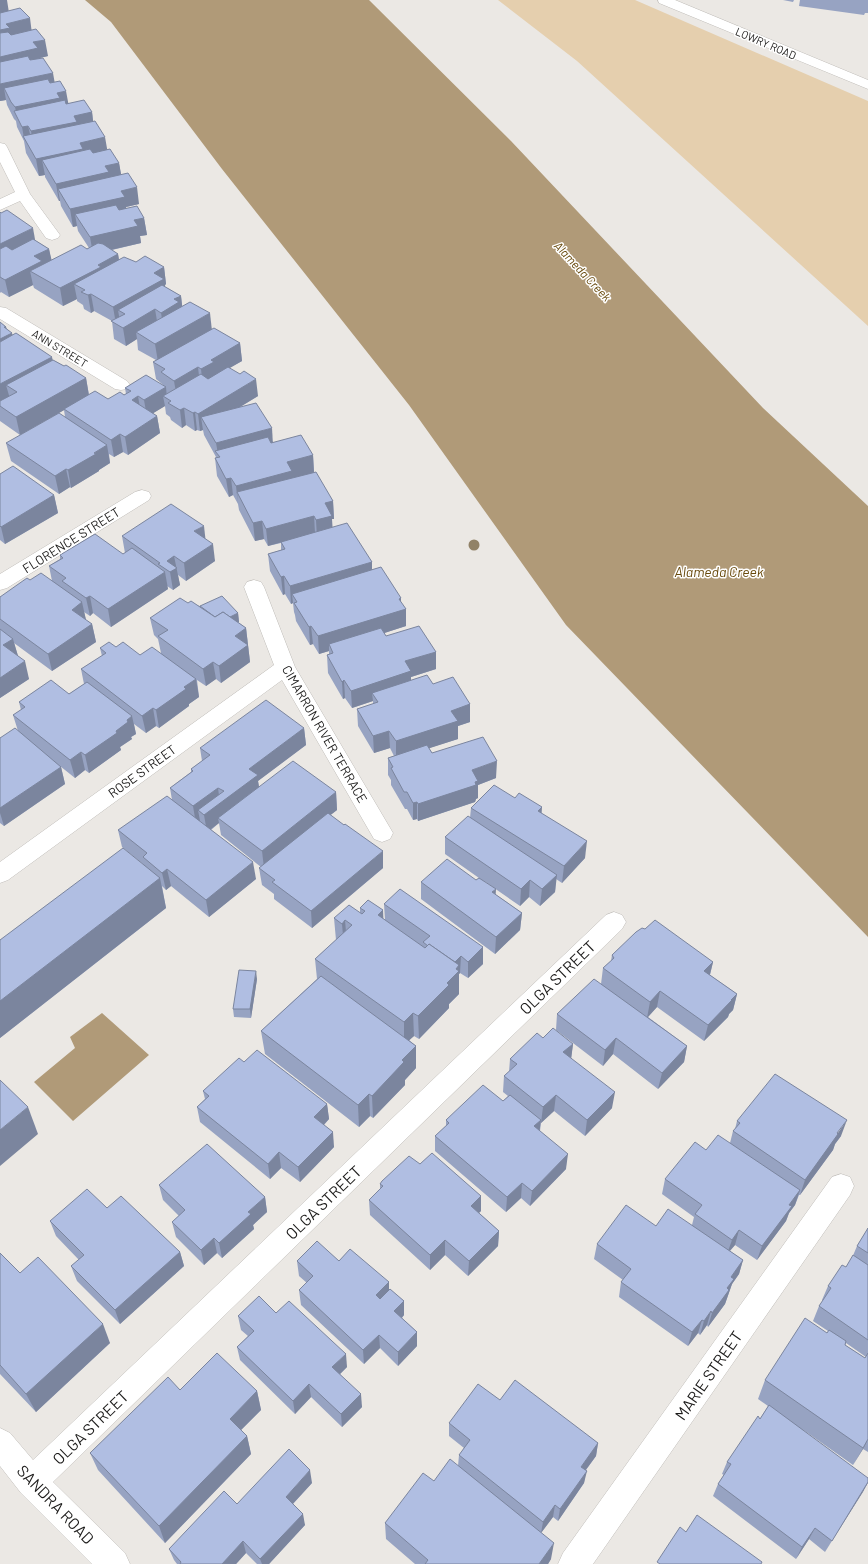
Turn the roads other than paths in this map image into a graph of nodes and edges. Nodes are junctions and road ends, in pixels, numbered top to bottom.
1 (664, 0) edge
2 (868, 85) edge
3 (0, 147) edge
4 (23, 194) junction
5 (0, 205) edge
6 (52, 235) dead end
7 (0, 312) edge
8 (121, 385) dead end
9 (142, 496) dead end
10 (0, 583) edge
11 (254, 587) dead end
12 (285, 667) junction
13 (382, 833) dead end
14 (0, 874) edge
15 (614, 922) dead end
16 (841, 1186) dead end
17 (0, 1443) edge
18 (32, 1482) junction
19 (114, 1564) edge
20 (574, 1564) edge

1 - 2 street, LOWRY ROAD
3 - 4 street
4 - 5 street
4 - 6 street
7 - 8 street, ANN STREET
9 - 10 street, FLORENCE STREET
11 - 12 street, CIMARRON RIVER TERRACE
12 - 13 street, CIMARRON RIVER TERRACE
12 - 14 street, ROSE STREET
15 - 18 street, OLGA STREET
16 - 20 street, MARIE STREET
17 - 18 street, SANDRA ROAD
18 - 19 street, SANDRA ROAD

